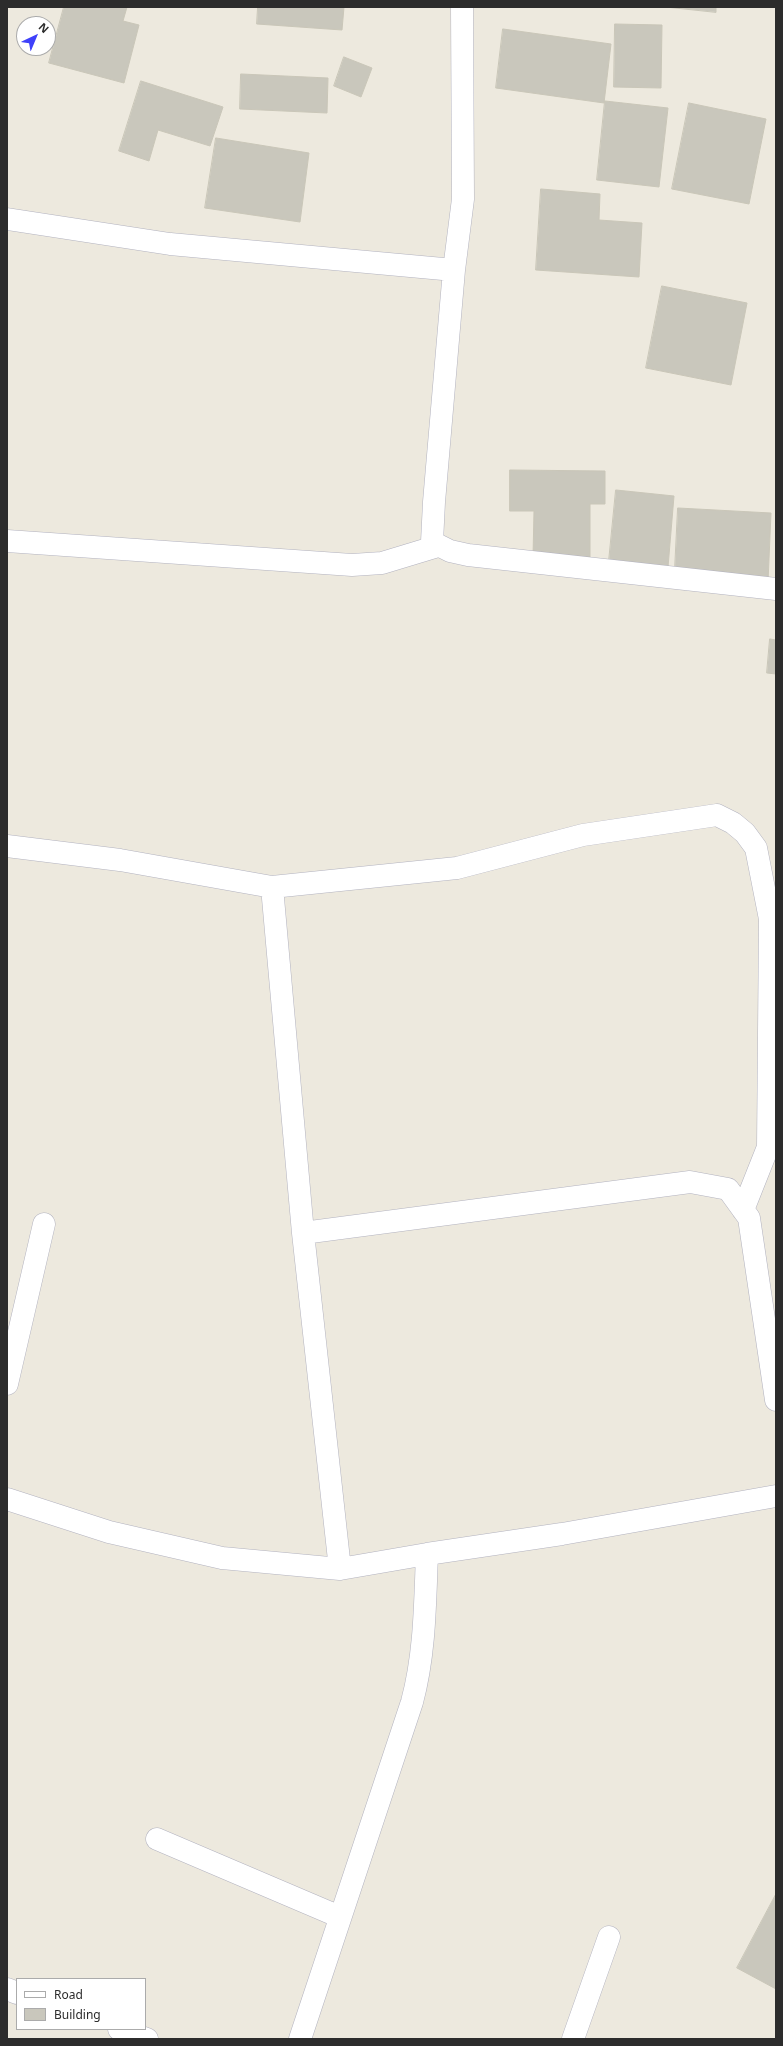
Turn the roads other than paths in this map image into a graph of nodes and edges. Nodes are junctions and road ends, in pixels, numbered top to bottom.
1 (462, 7) edge
2 (7, 219) edge
3 (454, 270) junction
4 (7, 541) edge
5 (438, 546) junction
6 (776, 589) edge
7 (7, 846) edge
8 (272, 887) junction
9 (743, 1210) junction
10 (44, 1224) dead end
11 (303, 1233) junction
12 (7, 1384) edge
13 (776, 1400) edge
14 (776, 1496) edge
15 (7, 1499) edge
16 (427, 1554) junction
17 (340, 1569) junction
18 (157, 1839) dead end
19 (340, 1916) junction
20 (609, 1937) dead end
21 (122, 2030) edge
22 (147, 2039) edge
23 (300, 2039) edge
24 (573, 2039) edge

1 - 3 street
2 - 3 street
3 - 5 street
4 - 5 street
5 - 6 street
7 - 8 street
8 - 9 street
8 - 11 street
9 - 11 street
9 - 13 street
10 - 12 street
11 - 17 street
14 - 16 street
15 - 17 street
16 - 17 street
16 - 19 street
18 - 19 street
19 - 23 street
20 - 24 street
21 - 22 street

